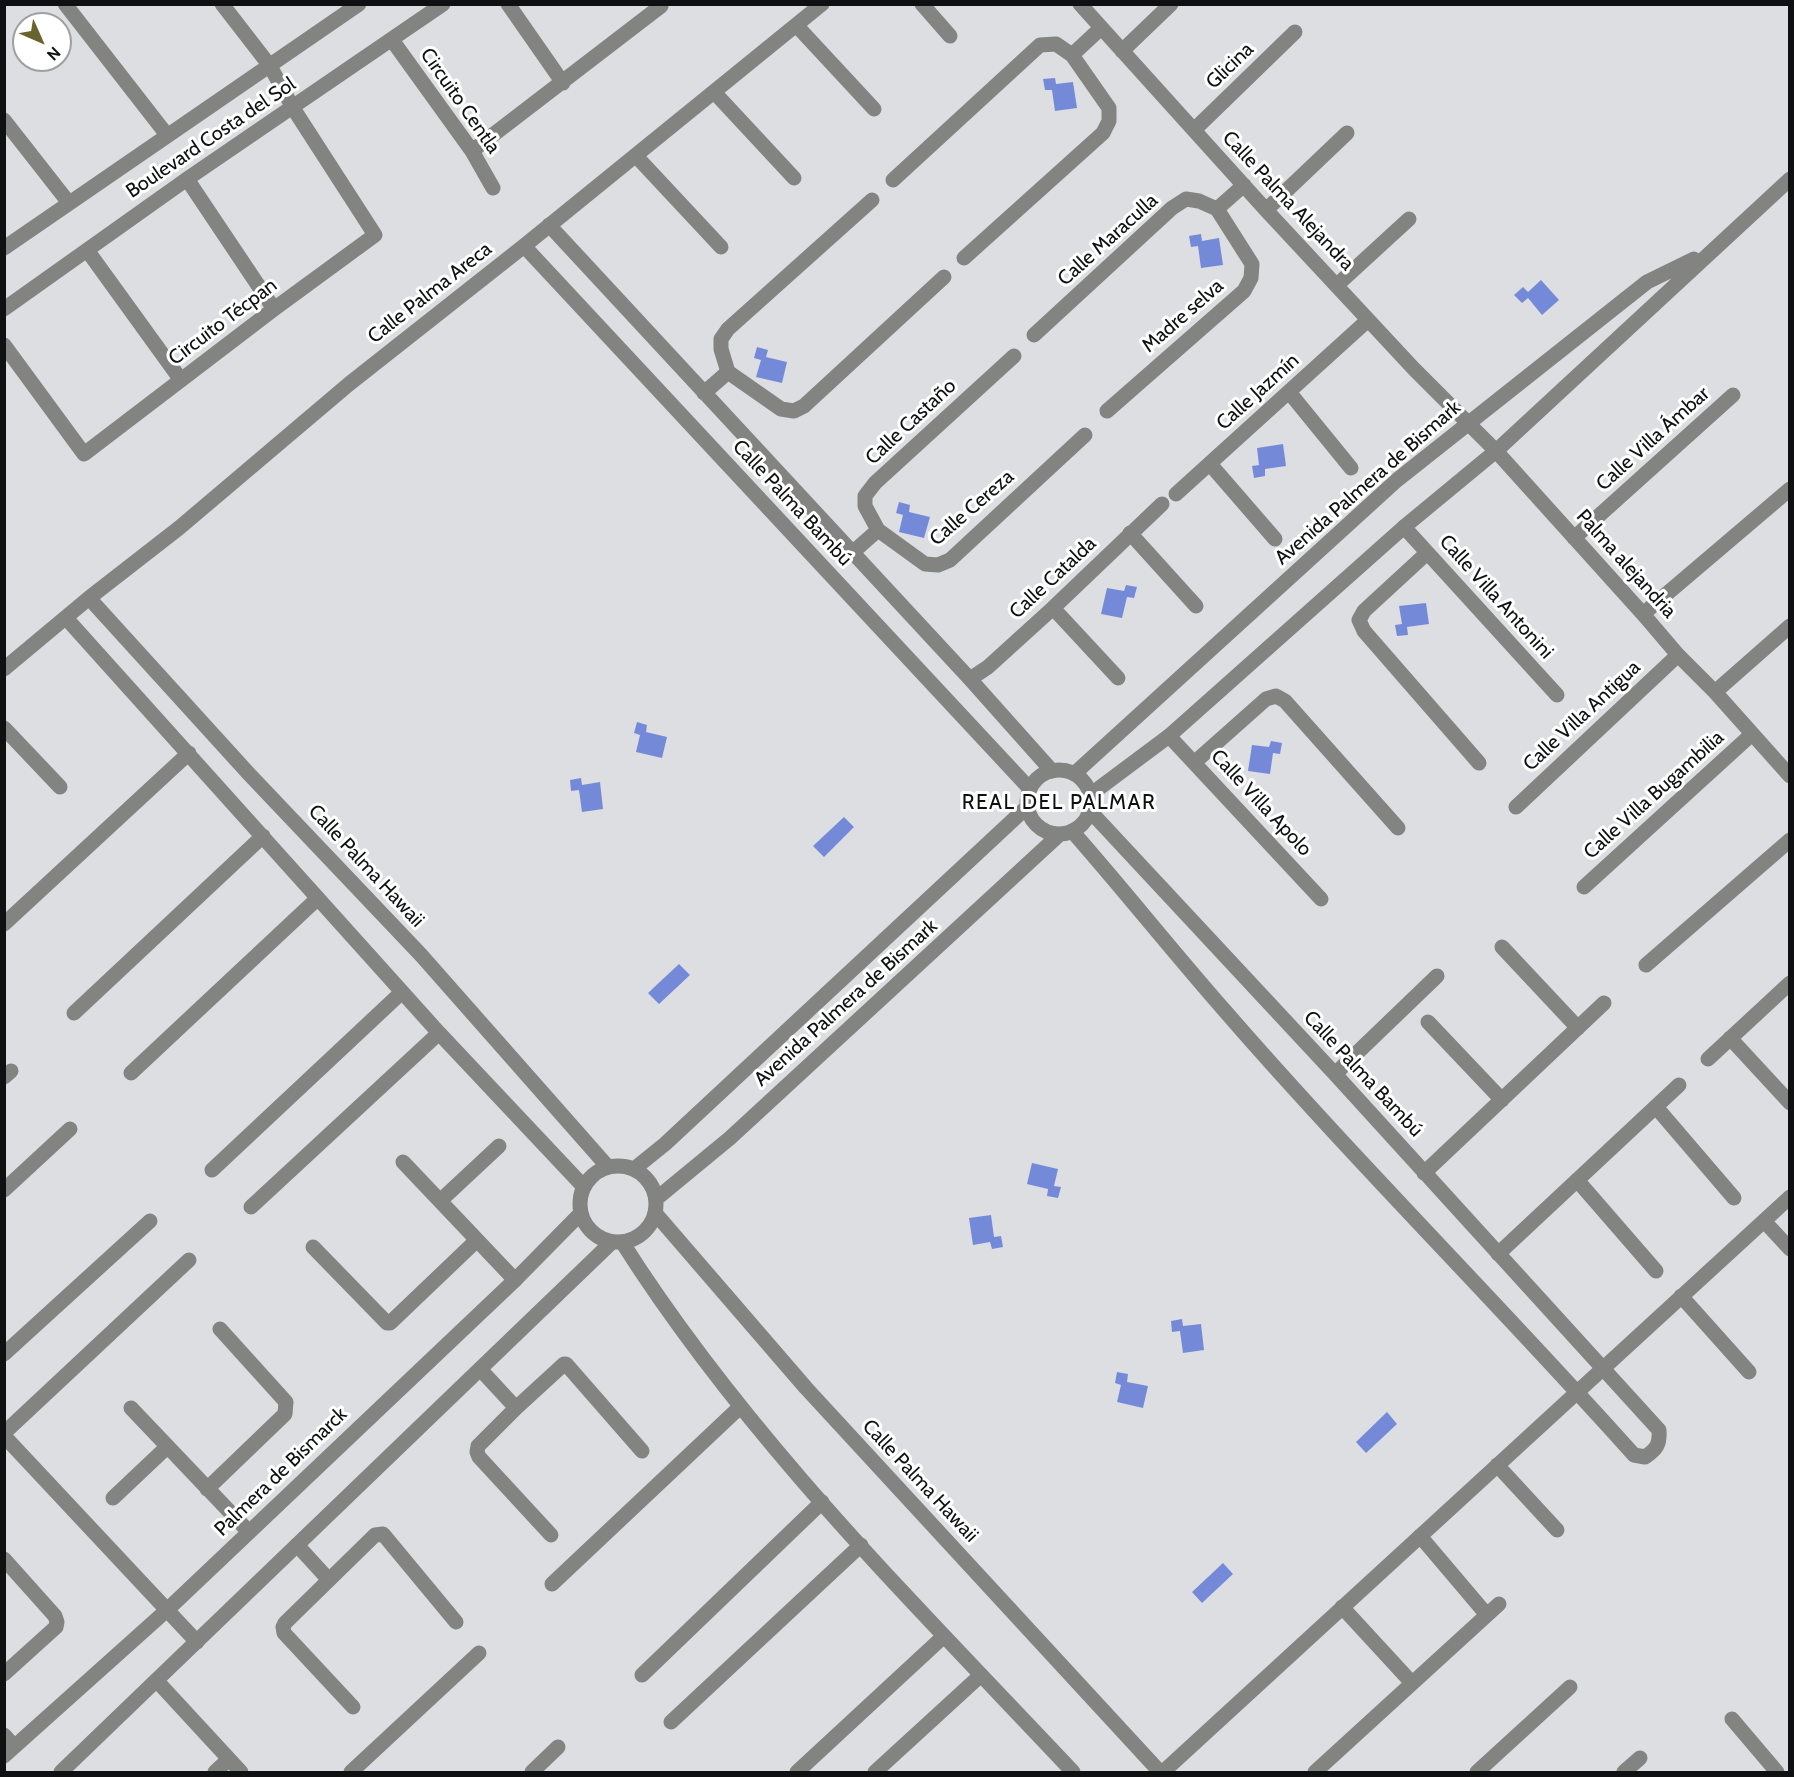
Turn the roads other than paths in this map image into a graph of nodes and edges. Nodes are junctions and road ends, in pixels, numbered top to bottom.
1 (65, 4) edge
2 (222, 4) edge
3 (359, 4) edge
4 (443, 4) edge
5 (508, 4) edge
6 (822, 4) edge
7 (922, 4) edge
8 (1080, 4) edge
9 (1172, 4) edge
10 (661, 5) edge
11 (796, 26) junction
12 (1101, 28) junction
13 (1296, 32) dead end
14 (950, 36) dead end
15 (392, 40) junction
16 (1122, 51) junction
17 (1072, 55) junction
18 (270, 66) junction
19 (562, 83) junction
20 (714, 92) junction
21 (293, 108) junction
22 (874, 109) dead end
23 (4, 120) edge
24 (1194, 130) junction
25 (1347, 133) dead end
26 (167, 135) junction
27 (472, 151) junction
28 (636, 156) junction
29 (794, 178) dead end
30 (187, 179) junction
31 (1790, 179) edge
32 (893, 180) dead end
33 (1244, 185) junction
34 (493, 188) dead end
35 (872, 200) dead end
36 (69, 203) junction
37 (1217, 209) junction
38 (1266, 210) junction
39 (1409, 219) dead end
40 (549, 225) junction
41 (524, 246) junction
42 (721, 247) dead end
43 (4, 248) edge
44 (87, 250) junction
45 (1710, 251) junction
46 (964, 258) dead end
47 (944, 277) dead end
48 (1337, 285) junction
49 (4, 309) edge
50 (274, 309) junction
51 (1368, 320) junction
52 (1034, 335) dead end
53 (4, 345) edge
54 (1014, 356) dead end
55 (728, 372) junction
56 (181, 380) junction
57 (1289, 392) junction
58 (704, 393) junction
59 (1733, 395) dead end
60 (1107, 411) dead end
61 (1468, 423) junction
62 (1085, 435) dead end
63 (1496, 452) junction
64 (1210, 464) junction
65 (1351, 468) dead end
66 (1790, 489) edge
67 (1176, 494) dead end
68 (1162, 504) dead end
69 (1404, 528) junction
70 (878, 530) junction
71 (1130, 533) junction
72 (1275, 538) dead end
73 (1574, 538) junction
74 (852, 553) junction
75 (1427, 553) junction
76 (89, 598) junction
77 (1196, 606) dead end
78 (1053, 608) junction
79 (1644, 614) junction
80 (66, 618) junction
81 (1790, 626) edge
82 (1678, 656) junction
83 (4, 669) edge
84 (1118, 678) dead end
85 (970, 679) junction
86 (1715, 692) junction
87 (1557, 695) dead end
88 (4, 729) edge
89 (1752, 734) junction
90 (1170, 736) junction
91 (189, 753) junction
92 (1195, 762) junction
93 (1479, 763) dead end
94 (1052, 771) junction
95 (1074, 774) junction
96 (1790, 776) edge
97 (60, 787) dead end
98 (1030, 789) junction
99 (1090, 795) junction
100 (1027, 807) junction
101 (1516, 807) dead end
102 (1090, 811) junction
103 (1398, 828) dead end
104 (1066, 832) junction
105 (263, 836) junction
106 (1790, 840) edge
107 (1584, 886) dead end
108 (318, 898) junction
109 (1321, 899) dead end
110 (4, 924) edge
111 (1502, 947) dead end
112 (1646, 965) dead end
113 (1437, 976) dead end
114 (1790, 983) edge
115 (402, 992) junction
116 (1604, 1003) dead end
117 (74, 1013) dead end
118 (1428, 1022) dead end
119 (1578, 1028) junction
120 (439, 1034) junction
121 (1730, 1038) junction
122 (1708, 1059) dead end
123 (131, 1073) dead end
124 (1335, 1074) junction
125 (1680, 1085) dead end
126 (1502, 1100) junction
127 (1790, 1103) edge
128 (1656, 1107) junction
129 (70, 1129) dead end
130 (499, 1146) dead end
131 (403, 1162) dead end
132 (608, 1167) junction
133 (634, 1169) junction
134 (212, 1170) dead end
135 (1424, 1173) junction
136 (1577, 1180) junction
137 (584, 1187) junction
138 (4, 1190) edge
139 (1790, 1197) edge
140 (1734, 1198) dead end
141 (440, 1201) junction
142 (656, 1206) junction
143 (251, 1207) dead end
144 (581, 1213) junction
145 (150, 1221) dead end
146 (1764, 1221) junction
147 (477, 1240) junction
148 (617, 1242) junction
149 (313, 1247) dead end
150 (1790, 1249) edge
151 (1498, 1254) junction
152 (189, 1260) dead end
153 (1656, 1271) dead end
154 (515, 1280) junction
155 (1681, 1296) junction
156 (220, 1329) dead end
157 (4, 1354) edge
158 (1603, 1368) junction
159 (480, 1369) junction
160 (1749, 1372) dead end
161 (1577, 1391) junction
162 (740, 1407) junction
163 (131, 1408) dead end
164 (516, 1408) junction
165 (4, 1434) edge
166 (167, 1447) junction
167 (642, 1451) dead end
168 (1497, 1465) junction
169 (207, 1489) junction
170 (113, 1498) dead end
171 (822, 1502) junction
172 (1557, 1530) dead end
173 (249, 1532) junction
174 (551, 1535) dead end
175 (1419, 1536) junction
176 (297, 1545) junction
177 (861, 1545) junction
178 (4, 1559) edge
179 (329, 1580) junction
180 (552, 1584) dead end
181 (1342, 1607) junction
182 (167, 1610) junction
183 (456, 1622) dead end
184 (944, 1636) junction
185 (197, 1642) junction
186 (479, 1653) dead end
187 (4, 1674) edge
188 (981, 1675) junction
189 (642, 1676) dead end
190 (156, 1681) junction
191 (1412, 1683) junction
192 (1570, 1687) dead end
193 (353, 1707) dead end
194 (1732, 1719) dead end
195 (671, 1722) dead end
196 (8, 1746) edge
197 (558, 1747) dead end
198 (1640, 1758) dead end
199 (229, 1759) junction
200 (61, 1773) edge
201 (215, 1773) edge
202 (241, 1773) edge
203 (351, 1773) edge
204 (531, 1773) edge
205 (797, 1773) edge
206 (875, 1773) edge
207 (1073, 1773) edge
208 (1162, 1773) edge
209 (1315, 1773) edge
210 (1477, 1773) edge
211 (1624, 1773) edge
212 (1777, 1773) edge

1 - 26 street
2 - 18 street
3 - 18 street, Boulevard Costa del Sol
4 - 15 street, Boulevard Costa del Sol
5 - 19 street
6 - 11 street, Calle Palma Areca
7 - 14 street
8 - 12 street, Calle Palma Alejandra
9 - 16 street
10 - 19 street
11 - 20 street, Calle Palma Areca
11 - 22 street
12 - 16 street, Calle Palma Alejandra
12 - 17 street
13 - 24 street, Glicina
15 - 21 street, Boulevard Costa del Sol
15 - 27 street, Circuito Centla
16 - 24 street, Calle Palma Alejandra
17 - 32 street
17 - 46 street
18 - 21 street
18 - 26 street, Boulevard Costa del Sol
19 - 27 street
20 - 28 street, Calle Palma Areca
20 - 29 street
21 - 30 street, Boulevard Costa del Sol
21 - 50 street, Circuito Técpan
23 - 36 street
24 - 33 street, Calle Palma Alejandra
25 - 38 street
26 - 36 street, Boulevard Costa del Sol
27 - 34 street, Circuito Centla
28 - 40 street, Calle Palma Areca
28 - 42 street
30 - 44 street, Boulevard Costa del Sol
30 - 50 street
31 - 45 street, Avenida Palmera de Bismark
33 - 37 street
33 - 38 street, Calle Palma Alejandra
35 - 55 street
36 - 43 street, Boulevard Costa del Sol
37 - 52 street, Calle Maraculla
37 - 60 street, Madre selva
38 - 48 street, Calle Palma Alejandra
39 - 48 street
40 - 41 street, Calle Palma Areca
40 - 58 street, Calle Palma Bambú
41 - 76 street, Calle Palma Areca
41 - 98 street, Calle Palma Bambú
44 - 49 street, Boulevard Costa del Sol
44 - 56 street
45 - 61 street, Avenida Palmera de Bismark
45 - 63 street, Avenida Palmera de Bismark
47 - 55 street
48 - 51 street, Calle Palma Alejandra
50 - 56 street, Circuito Técpan
51 - 57 street, Calle Jazmín
51 - 61 street, Calle Palma Alejandra
53 - 56 street, Circuito Técpan
54 - 70 street, Calle Castaño
55 - 58 street
57 - 64 street, Calle Jazmín
57 - 65 street
58 - 74 street, Calle Palma Bambú
59 - 73 street, Calle Villa Ámbar
61 - 63 street, Palma alejandria
61 - 95 street, Avenida Palmera de Bismark
62 - 70 street, Calle Cereza
63 - 69 street, Avenida Palmera de Bismark
63 - 73 street, Palma alejandria
64 - 67 street, Calle Jazmín
64 - 72 street
66 - 79 street
68 - 71 street, Calle Catalda
69 - 75 street, Calle Villa Antonini
69 - 90 street, Avenida Palmera de Bismark
70 - 74 street
71 - 77 street
71 - 78 street, Calle Catalda
73 - 79 street, Palma alejandria
74 - 85 street, Calle Palma Bambú
75 - 87 street, Calle Villa Antonini
75 - 93 street
76 - 80 street, Calle Palma Areca
76 - 132 street, Calle Palma Hawaii
78 - 84 street
78 - 85 street, Calle Catalda
79 - 82 street, Palma alejandria
80 - 83 street, Calle Palma Areca
80 - 91 street
81 - 86 street
82 - 86 street, Palma alejandria
82 - 101 street, Calle Villa Antigua
85 - 94 street, Calle Palma Bambú
86 - 89 street, Palma alejandria
88 - 97 street
89 - 96 street
89 - 107 street, Calle Villa Bugambilia
90 - 92 street, Calle Villa Apolo
90 - 99 street, Avenida Palmera de Bismark
91 - 105 street
91 - 110 street
92 - 103 street
92 - 109 street, Calle Villa Apolo
94 - 95 street
94 - 98 street
95 - 99 street
98 - 100 street
99 - 102 street
100 - 104 street
100 - 133 street, Avenida Palmera de Bismark
102 - 104 street
102 - 124 street, Calle Palma Bambú
104 - 142 street, Avenida Palmera de Bismark
104 - 161 street
105 - 108 street
105 - 117 street
106 - 112 street
108 - 115 street
108 - 123 street
111 - 119 street
113 - 124 street
114 - 121 street
115 - 120 street
115 - 134 street
116 - 119 street
118 - 126 street
119 - 126 street
120 - 137 street
120 - 143 street
121 - 122 street
121 - 127 street
124 - 135 street, Calle Palma Bambú
125 - 128 street
126 - 135 street
128 - 136 street
128 - 140 street
129 - 138 street
130 - 141 street
131 - 141 street
132 - 133 street
132 - 137 street
133 - 142 street
135 - 151 street, Calle Palma Bambú
136 - 151 street
136 - 153 street
137 - 144 street
139 - 146 street
141 - 147 street
142 - 148 street
142 - 208 street, Calle Palma Hawaii
144 - 148 street
144 - 154 street, Palmera de Bismarck
145 - 157 street
146 - 150 street
146 - 155 street
147 - 149 street
147 - 154 street
148 - 159 street
148 - 162 street
151 - 158 street, Calle Palma Bambú
152 - 165 street
154 - 173 street, Palmera de Bismarck
155 - 158 street
155 - 160 street
156 - 169 street
158 - 161 street
158 - 161 street, Calle Palma Bambú
159 - 164 street
159 - 176 street
161 - 168 street
162 - 171 street
162 - 180 street
163 - 166 street
164 - 167 street
164 - 174 street
165 - 182 street
166 - 169 street
166 - 170 street
168 - 172 street
168 - 175 street
169 - 173 street
171 - 177 street
171 - 189 street
173 - 182 street, Palmera de Bismarck
175 - 181 street
175 - 191 street
176 - 179 street
176 - 185 street
177 - 184 street
177 - 195 street
178 - 187 street
179 - 183 street
179 - 193 street
181 - 191 street
181 - 208 street
182 - 185 street
182 - 196 street, Palmera de Bismarck
184 - 188 street
184 - 205 street
185 - 190 street
186 - 203 street
188 - 206 street
188 - 207 street
190 - 199 street
190 - 200 street
191 - 209 street
192 - 210 street
194 - 212 street
197 - 204 street
198 - 211 street
199 - 201 street
199 - 202 street

